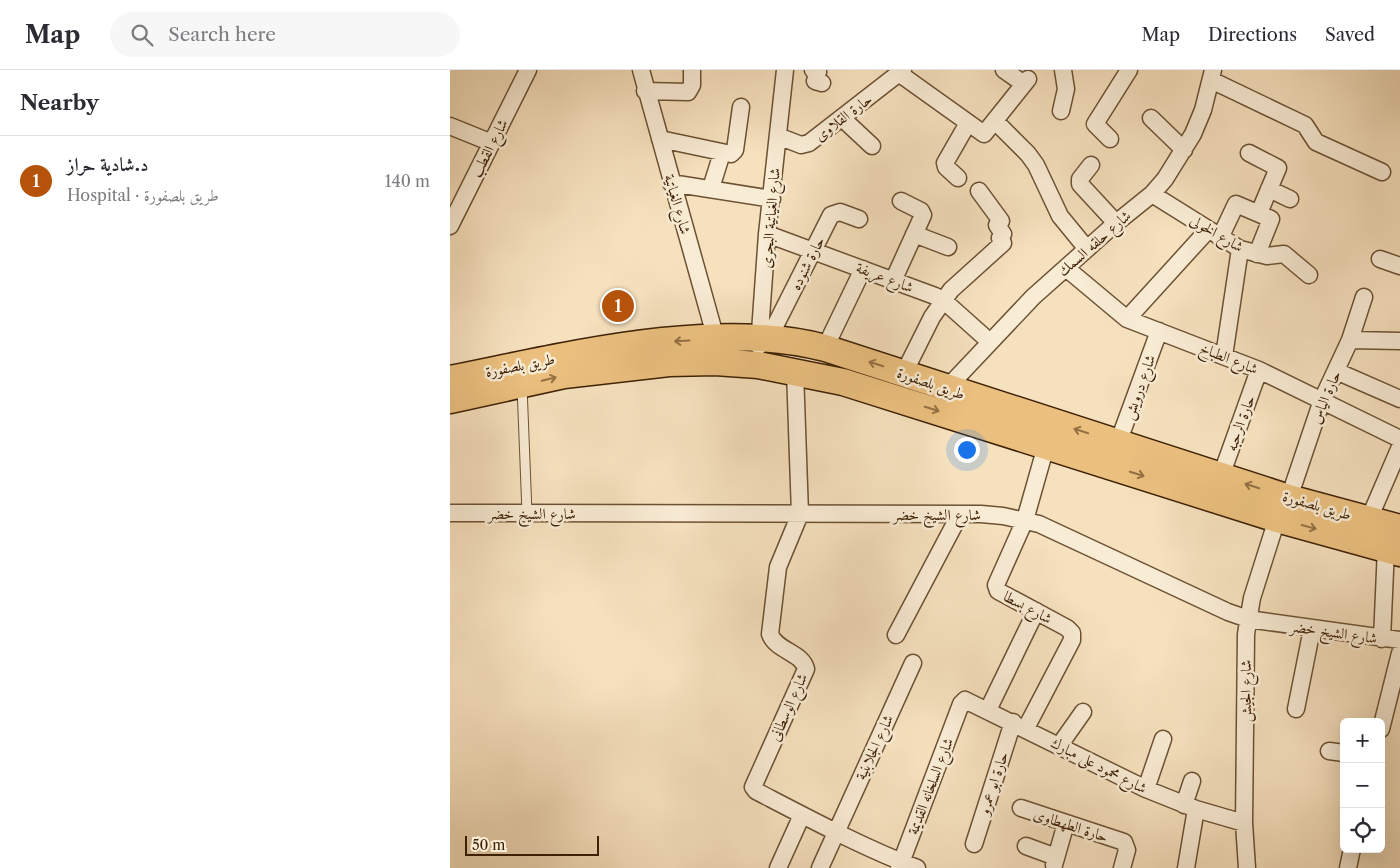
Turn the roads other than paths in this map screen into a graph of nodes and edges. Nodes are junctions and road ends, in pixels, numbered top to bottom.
1 (528, 70) edge
2 (640, 70) edge
3 (692, 70) edge
4 (784, 70) edge
5 (1004, 70) edge
6 (1063, 70) edge
7 (1129, 70) edge
8 (902, 72) edge
9 (1212, 75) edge
10 (645, 91) junction
11 (741, 107) dead end
12 (1061, 111) dead end
13 (842, 118) junction
14 (1152, 118) dead end
15 (995, 121) junction
16 (968, 123) junction
17 (450, 126) edge
18 (778, 136) junction
19 (660, 139) junction
20 (1110, 139) dead end
21 (492, 143) junction
22 (872, 146) dead end
23 (1184, 150) junction
24 (722, 153) junction
25 (1249, 153) dead end
26 (1091, 165) dead end
27 (1382, 172) dead end
28 (958, 178) dead end
29 (671, 183) junction
30 (710, 188) junction
31 (1269, 189) junction
32 (979, 191) dead end
33 (1152, 194) junction
34 (456, 197) edge
35 (772, 199) junction
36 (1290, 199) dead end
37 (901, 201) dead end
38 (1258, 213) junction
39 (859, 219) dead end
40 (1116, 223) junction
41 (450, 226) edge
42 (767, 234) junction
43 (914, 234) junction
44 (1214, 234) junction
45 (948, 247) dead end
46 (1087, 249) junction
47 (1240, 249) junction
48 (813, 250) junction
49 (1257, 254) junction
50 (1380, 260) dead end
51 (1400, 266) edge
52 (1066, 268) junction
53 (863, 269) junction
54 (1309, 275) dead end
55 (893, 281) junction
56 (1364, 297) dead end
57 (943, 300) junction
58 (1127, 319) junction
59 (1159, 331) junction
60 (765, 338) junction
61 (716, 339) junction
62 (1350, 340) junction
63 (1400, 341) edge
64 (990, 342) junction
65 (825, 348) junction
66 (1224, 356) junction
67 (758, 366) junction
68 (1259, 370) junction
69 (795, 371) junction
70 (1336, 372) junction
71 (904, 374) junction
72 (450, 378) edge
73 (522, 386) junction
74 (947, 388) junction
75 (1400, 399) edge
76 (450, 400) edge
77 (1322, 400) junction
78 (1400, 439) edge
79 (1118, 443) junction
80 (1046, 446) junction
81 (1400, 447) edge
82 (1396, 467) edge
83 (1221, 476) junction
84 (1283, 508) junction
85 (450, 513) edge
86 (527, 513) junction
87 (800, 514) junction
88 (960, 514) junction
89 (1369, 519) junction
90 (1026, 520) junction
91 (1395, 543) edge
92 (1036, 611) junction
93 (1248, 619) junction
94 (1312, 629) junction
95 (896, 635) dead end
96 (1382, 639) junction
97 (1400, 640) edge
98 (1400, 653) edge
99 (913, 663) dead end
100 (961, 704) joint
101 (1296, 709) dead end
102 (988, 710) junction
103 (1083, 712) dead end
104 (1384, 718) edge
105 (1019, 725) junction
106 (1163, 739) dead end
107 (1059, 746) junction
108 (1192, 781) dead end
109 (1146, 789) junction
110 (1190, 807) junction
111 (1020, 808) dead end
112 (802, 815) junction
113 (1066, 823) junction
114 (1244, 823) junction
115 (836, 831) junction
116 (974, 844) dead end
117 (1026, 846) dead end
118 (1351, 853) edge
119 (900, 865) edge
120 (778, 868) edge
121 (820, 868) edge
122 (917, 868) edge
123 (1122, 868) edge
124 (1186, 868) edge
125 (1248, 868) edge
126 (1348, 868) edge

1 - 21 street, شارع القطب
2 - 10 street, شارع الغياتية
3 - 10 street
4 - 18 street, شارع الغياتية البحرى
5 - 15 street
6 - 12 street
7 - 20 street
8 - 13 street, حارة القلاوى
8 - 16 street
9 - 23 street, شارع حلقه السمك
9 - 27 street
10 - 19 street, شارع الغياتية
11 - 24 street
13 - 18 street, حارة القلاوى
13 - 22 street
14 - 23 street
15 - 16 street
15 - 46 street
16 - 28 street
17 - 21 street
18 - 35 street, شارع الغياتية البحرى
19 - 24 street
19 - 29 street, شارع الغياتية
21 - 34 street, شارع القطب
23 - 33 street, شارع حلقه السمك
24 - 30 street
25 - 31 street
26 - 40 street
29 - 30 street
29 - 61 street, شارع الغياتية
30 - 35 street
31 - 36 street
31 - 38 street
32 - 57 street
33 - 40 street, شارع حلقه السمك
33 - 44 street, شارع الخولى
34 - 41 street, شارع القطب
35 - 42 street, شارع الغياتية البحرى
37 - 43 street
38 - 44 street
38 - 49 street
39 - 48 street, حارة شنوده
40 - 46 street, شارع حلقه السمك
42 - 48 street, شارع عريفة
42 - 60 street, شارع الغياتية البحرى
43 - 45 street
43 - 55 street
44 - 47 street, شارع الخولى
44 - 58 street
46 - 52 street, شارع حلقه السمك
47 - 49 street, شارع الخولى
47 - 66 street
48 - 53 street, شارع عريفة
48 - 60 street, حارة شنوده
49 - 54 street, شارع الخولى
50 - 51 street
52 - 58 street, شارع الطباخ
52 - 64 street, شارع حلقه السمك
53 - 55 street, شارع عريفة
53 - 65 street
55 - 57 street, شارع عريفة
56 - 62 street, حارة الياس
57 - 64 street, شارع عريفة
57 - 71 street
58 - 59 street, شارع الطباخ
59 - 66 street, شارع الطباخ
59 - 79 street, شارع درويش
60 - 61 main road, طريق بلصفورة
60 - 65 main road, طريق بلصفورة
60 - 67 street, شارع الغياتية البحرى
61 -> 72 main road, طريق بلصفورة
62 - 63 street
62 - 70 street, حارة الياس
64 - 74 street, شارع حلقه السمك
71 -> 65 main road, طريق بلصفورة
66 - 68 street, شارع الطباخ
67 - 69 main road, طريق بلصفورة
73 -> 67 main road, طريق بلصفورة
68 - 77 street, شارع الطباخ
68 - 83 street, حارة الرحبه
69 -> 80 main road, طريق بلصفورة
69 - 87 street, شارع الوسطانى
70 - 75 street
70 - 77 street, حارة الياس
71 - 74 main road, طريق بلصفورة
73 - 76 main road, طريق بلصفورة
73 - 86 lane
79 -> 74 main road, طريق بلصفورة
77 - 78 street, شارع الطباخ
77 - 84 street, حارة الياس
79 - 83 main road, طريق بلصفورة
80 -> 84 main road, طريق بلصفورة
80 - 90 street, شارع بسطا
81 - 82 street
82 - 89 street
84 -> 83 main road, طريق بلصفورة
84 - 89 main road, طريق بلصفورة
84 -> 91 main road, طريق بلصفورة
84 - 93 street, شارع الجيش
85 - 86 street, شارع الشيخ خضر
86 - 87 street, شارع الشيخ خضر
87 - 88 street, شارع الشيخ خضر
87 - 112 street, شارع الوسطانى
88 - 90 street, شارع الشيخ خضر
88 - 95 street
89 - 91 main road, طريق بلصفورة
90 - 92 street, شارع بسطا
90 - 93 street, شارع الشيخ خضر
91 - 96 street
92 - 102 street
92 - 105 street, شارع بسطا
93 - 94 street, شارع الشيخ خضر
93 - 114 street, شارع الجيش
94 - 96 street, شارع الشيخ خضر
94 - 101 street
96 - 97 street, شارع الشيخ خضر
98 - 104 street
99 - 115 street, شارع الجلابنية
100 - 102 street, شارع محمود على مبارك
100 - 119 street, شارع السلخانه القديمة
102 - 105 street, شارع محمود على مبارك
103 - 107 street
105 - 107 street, شارع محمود على مبارك
105 - 116 street, حارة ابو عمرو
106 - 109 street
107 - 109 street, شارع محمود على مبارك
108 - 110 street
109 - 110 street, شارع محمود على مبارك
110 - 114 street, شارع محمود على مبارك
110 - 124 street
111 - 113 street, حارة الطهطاوى
112 - 115 street, شارع الوسطانى
112 - 120 street
113 - 117 street
113 - 123 street, حارة الطهطاوى
114 - 125 street, شارع الجيش
115 - 119 street, شارع الوسطانى
115 - 121 street, شارع الجلابنية
118 - 126 street
119 - 122 street, شارع الوسطانى

